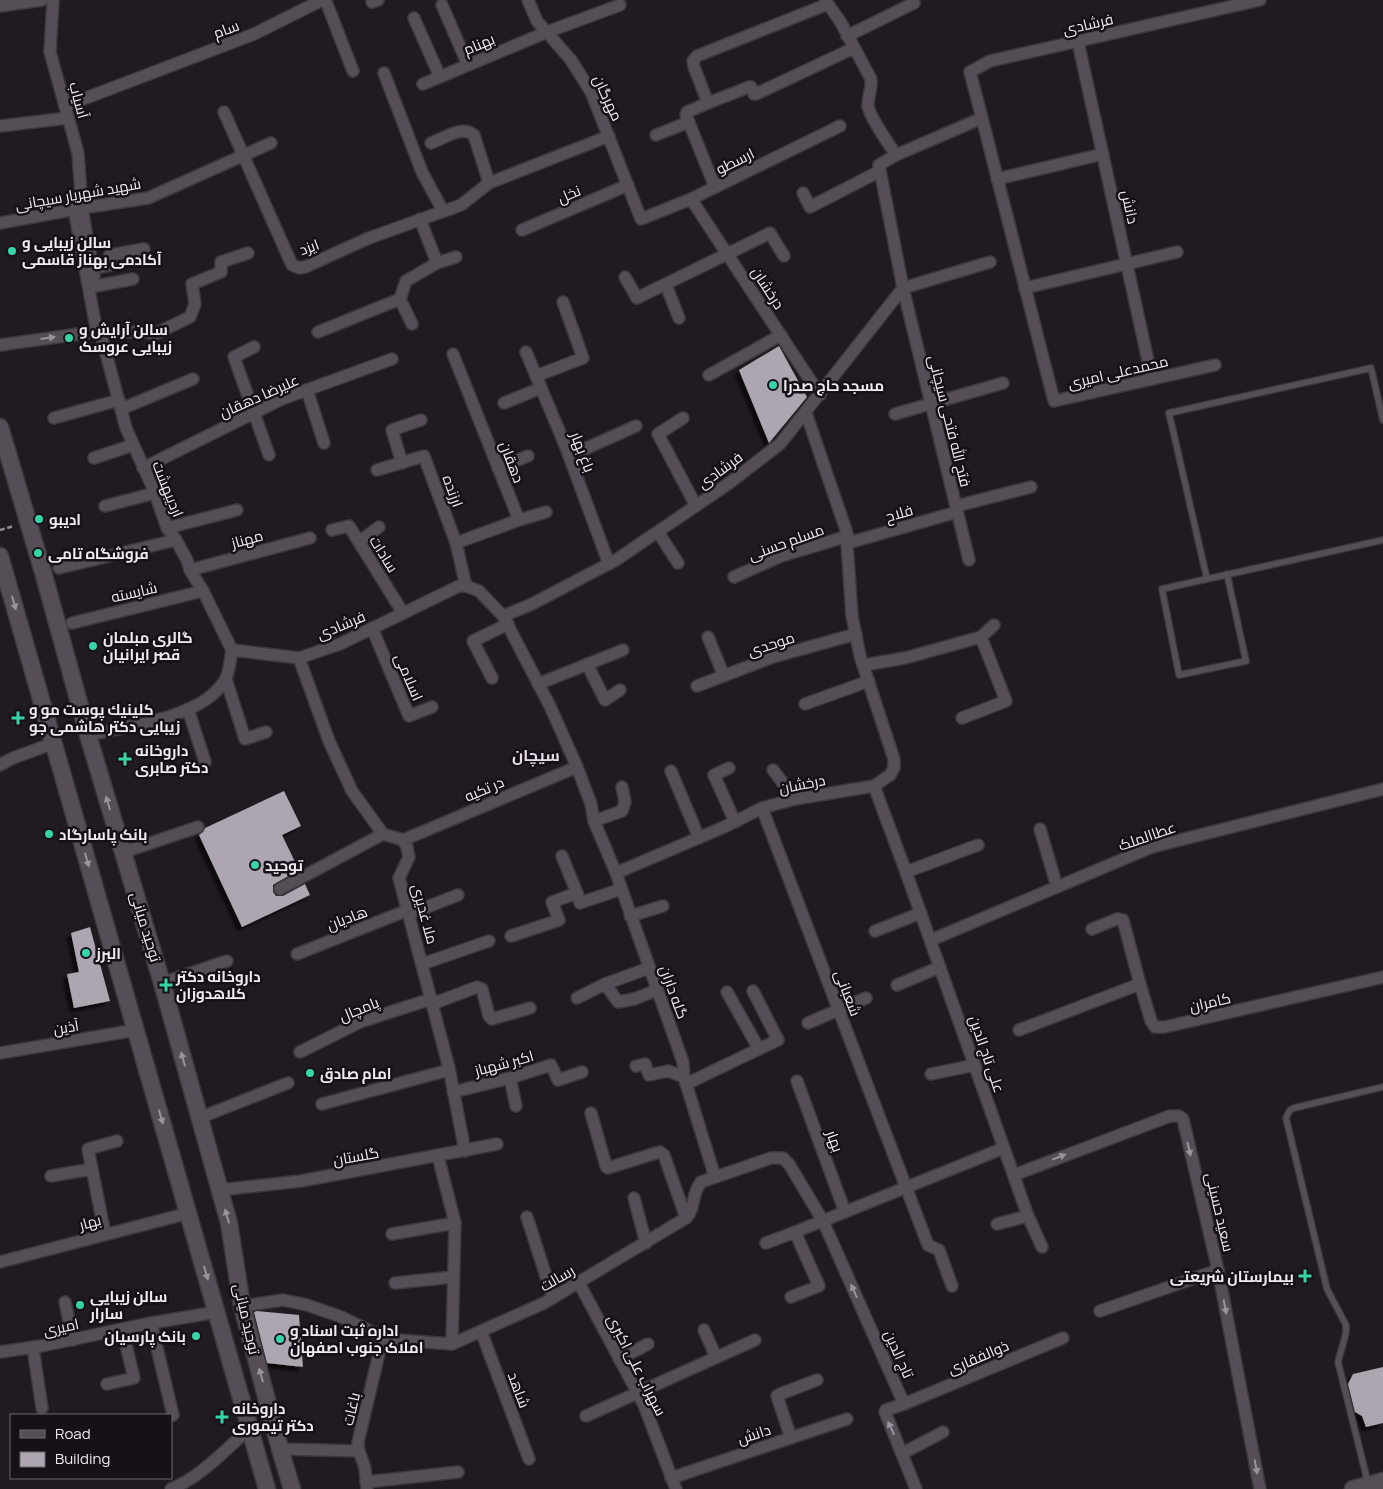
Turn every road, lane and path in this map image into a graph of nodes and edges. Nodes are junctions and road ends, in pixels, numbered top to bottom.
1 (42, 0) edge
2 (53, 0) edge
3 (528, 0) edge
4 (1260, 0) edge
5 (826, 2) edge
6 (914, 3) dead end
7 (442, 5) dead end
8 (620, 5) dead end
9 (0, 6) edge
10 (414, 18) dead end
11 (547, 32) junction
12 (847, 36) junction
13 (1078, 42) junction
14 (854, 48) junction
15 (468, 65) junction
16 (353, 71) dead end
17 (384, 73) dead end
18 (440, 77) junction
19 (423, 84) dead end
20 (708, 103) junction
21 (65, 106) junction
22 (224, 112) dead end
23 (68, 118) junction
24 (982, 118) junction
25 (689, 122) junction
26 (0, 126) edge
27 (840, 126) dead end
28 (656, 135) dead end
29 (609, 136) junction
30 (272, 143) dead end
31 (431, 143) dead end
32 (1102, 154) junction
33 (896, 155) junction
34 (243, 156) junction
35 (880, 171) junction
36 (997, 179) junction
37 (489, 183) junction
38 (628, 185) junction
39 (715, 187) junction
40 (803, 193) dead end
41 (691, 199) junction
42 (78, 208) junction
43 (443, 211) junction
44 (641, 219) joint
45 (420, 220) junction
46 (0, 223) edge
47 (522, 230) dead end
48 (144, 249) dead end
49 (1177, 252) dead end
50 (248, 253) dead end
51 (728, 254) junction
52 (784, 256) dead end
53 (456, 257) dead end
54 (1017, 258) joint
55 (990, 262) dead end
56 (437, 263) junction
57 (1127, 264) junction
58 (93, 269) junction
59 (625, 277) dead end
60 (133, 279) dead end
61 (666, 284) junction
62 (96, 286) junction
63 (903, 288) junction
64 (1025, 288) junction
65 (400, 299) junction
66 (563, 302) dead end
67 (679, 318) dead end
68 (412, 324) dead end
69 (100, 330) junction
70 (318, 332) dead end
71 (781, 335) junction
72 (0, 345) edge
73 (254, 347) dead end
74 (526, 352) dead end
75 (453, 354) dead end
76 (392, 359) dead end
77 (1215, 365) dead end
78 (709, 375) dead end
79 (536, 376) junction
80 (193, 379) dead end
81 (1152, 379) junction
82 (1002, 383) dead end
83 (541, 388) junction
84 (308, 390) junction
85 (820, 394) junction
86 (504, 403) dead end
87 (931, 403) junction
88 (120, 404) junction
89 (255, 412) junction
90 (806, 413) junction
91 (895, 414) dead end
92 (54, 418) dead end
93 (683, 418) dead end
94 (421, 420) dead end
95 (1383, 420) edge
96 (636, 426) dead end
97 (0, 427) edge
98 (324, 444) dead end
99 (133, 445) junction
100 (269, 454) dead end
101 (528, 456) dead end
102 (569, 456) junction
103 (94, 458) dead end
104 (402, 463) junction
105 (142, 468) junction
106 (498, 468) junction
107 (377, 470) dead end
108 (1031, 487) dead end
109 (155, 493) junction
110 (105, 506) dead end
111 (696, 506) junction
112 (957, 509) junction
113 (237, 510) dead end
114 (546, 512) dead end
115 (519, 520) junction
116 (379, 527) dead end
117 (167, 528) junction
118 (332, 530) dead end
119 (658, 532) junction
120 (310, 538) dead end
121 (848, 539) junction
122 (176, 540) junction
123 (1383, 540) edge
124 (359, 542) junction
125 (456, 543) junction
126 (0, 556) edge
127 (969, 560) dead end
128 (678, 563) dead end
129 (609, 564) junction
130 (59, 568) dead end
131 (190, 570) junction
132 (1227, 574) junction
133 (734, 577) dead end
134 (1207, 578) junction
135 (466, 586) junction
136 (203, 591) junction
137 (403, 613) junction
138 (505, 620) junction
139 (72, 623) dead end
140 (994, 625) dead end
141 (372, 628) junction
142 (856, 634) junction
143 (981, 637) junction
144 (708, 638) dead end
145 (232, 650) junction
146 (623, 650) dead end
147 (298, 658) junction
148 (587, 664) junction
149 (864, 665) junction
150 (724, 676) junction
151 (492, 678) dead end
152 (226, 679) junction
153 (869, 681) junction
154 (538, 684) junction
155 (697, 686) dead end
156 (620, 690) dead end
157 (805, 704) dead end
158 (432, 707) dead end
159 (188, 709) junction
160 (962, 718) dead end
161 (266, 732) dead end
162 (88, 735) junction
163 (54, 743) junction
164 (205, 762) dead end
165 (0, 765) edge
166 (577, 767) junction
167 (729, 768) dead end
168 (773, 770) dead end
169 (671, 771) dead end
170 (874, 786) junction
171 (622, 788) dead end
172 (1383, 789) edge
173 (795, 798) junction
174 (762, 808) junction
175 (594, 821) junction
176 (734, 822) junction
177 (198, 827) dead end
178 (1040, 829) dead end
179 (383, 834) junction
180 (699, 838) junction
181 (403, 840) junction
182 (978, 844) dead end
183 (124, 852) junction
184 (562, 856) dead end
185 (906, 872) junction
186 (616, 873) junction
187 (1057, 887) junction
188 (621, 888) junction
189 (280, 889) dead end
190 (577, 893) junction
191 (458, 895) dead end
192 (663, 906) dead end
193 (409, 912) junction
194 (921, 913) junction
195 (630, 916) junction
196 (1092, 929) dead end
197 (875, 931) dead end
198 (511, 936) dead end
199 (931, 940) junction
200 (489, 941) dead end
201 (297, 954) dead end
202 (227, 960) dead end
203 (422, 964) junction
204 (940, 967) junction
205 (649, 968) junction
206 (1383, 977) edge
207 (162, 983) junction
208 (605, 984) junction
209 (1140, 984) junction
210 (897, 985) dead end
211 (657, 990) junction
212 (727, 992) dead end
213 (753, 992) dead end
214 (577, 998) dead end
215 (866, 998) dead end
216 (432, 1001) junction
217 (530, 1008) dead end
218 (838, 1010) junction
219 (808, 1023) dead end
220 (136, 1030) junction
221 (1018, 1030) dead end
222 (759, 1049) junction
223 (0, 1052) edge
224 (300, 1052) dead end
225 (975, 1064) junction
226 (636, 1066) dead end
227 (449, 1070) junction
228 (582, 1072) dead end
229 (931, 1074) dead end
230 (510, 1078) junction
231 (685, 1080) junction
232 (798, 1081) dead end
233 (288, 1083) dead end
234 (1383, 1087) edge
235 (453, 1092) junction
236 (322, 1104) dead end
237 (516, 1106) dead end
238 (591, 1113) dead end
239 (199, 1118) junction
240 (117, 1141) dead end
241 (497, 1144) dead end
242 (1004, 1148) junction
243 (465, 1151) junction
244 (438, 1156) junction
245 (92, 1169) junction
246 (1014, 1175) junction
247 (51, 1176) dead end
248 (715, 1177) junction
249 (906, 1188) junction
250 (219, 1190) junction
251 (634, 1198) dead end
252 (845, 1212) junction
253 (189, 1213) junction
254 (1028, 1216) junction
255 (527, 1217) dead end
256 (686, 1218) junction
257 (823, 1221) junction
258 (454, 1222) junction
259 (997, 1224) dead end
260 (795, 1232) junction
261 (105, 1234) junction
262 (392, 1234) dead end
263 (646, 1243) junction
264 (766, 1243) dead end
265 (1042, 1247) dead end
266 (0, 1262) edge
267 (1218, 1270) junction
268 (453, 1276) junction
269 (395, 1282) dead end
270 (579, 1284) junction
271 (952, 1286) dead end
272 (791, 1297) dead end
273 (553, 1298) junction
274 (65, 1302) dead end
275 (242, 1306) junction
276 (1100, 1310) dead end
277 (217, 1312) junction
278 (151, 1323) junction
279 (122, 1329) junction
280 (704, 1330) dead end
281 (482, 1331) junction
282 (383, 1337) junction
283 (1062, 1338) dead end
284 (72, 1340) junction
285 (755, 1340) dead end
286 (452, 1344) junction
287 (648, 1344) dead end
288 (33, 1348) junction
289 (0, 1352) edge
290 (716, 1357) junction
291 (619, 1359) junction
292 (816, 1380) dead end
293 (107, 1384) dead end
294 (638, 1393) junction
295 (266, 1396) junction
296 (243, 1404) junction
297 (904, 1404) junction
298 (42, 1408) dead end
299 (173, 1415) dead end
300 (586, 1416) dead end
301 (847, 1419) dead end
302 (250, 1428) junction
303 (943, 1432) dead end
304 (791, 1438) junction
305 (280, 1449) junction
306 (359, 1451) junction
307 (903, 1453) junction
308 (529, 1459) dead end
309 (458, 1472) dead end
310 (1368, 1485) edge
311 (367, 1486) edge
312 (674, 1486) edge
313 (171, 1489) edge
314 (268, 1489) edge
315 (292, 1489) edge
316 (916, 1489) edge
317 (1260, 1489) edge

1 - 9 street
2 - 21 street, آسیاب
3 - 11 street, مهرگان
4 - 13 street, فرشادی
5 - 12 street
5 - 20 street
6 - 12 street
7 - 15 street
8 - 11 street, بهنام
10 - 18 street
11 - 15 street, بهنام
11 - 29 street, مهرگان
12 - 14 street
13 - 24 street, فرشادی
13 - 32 street, دانش
14 - 20 street
14 - 33 street
15 - 18 street, بهنام
16 - 21 street, سام
17 - 43 street
18 - 19 street, بهنام
20 - 25 street
21 - 23 street, آسیاب
22 - 34 street, ایزد
23 - 26 street
23 - 42 street, آسیاب
24 - 33 street
24 - 36 street, فرشادی
25 - 28 street
25 - 39 street
27 - 39 street, ارسطو
29 - 37 street, ایزد
29 - 38 street, مهرگان
30 - 34 street, شهید شهریار سیچانی
31 - 37 street
32 - 36 street
32 - 57 street, دانش
33 - 35 street
34 - 42 street, شهید شهریار سیچانی
34 - 45 street, ایزد
35 - 40 street
35 - 63 street
36 - 54 street, فرشادی
37 - 43 street, ایزد
38 - 44 street, مهرگان
38 - 47 street, نخل
39 - 41 street, ارسطو
41 - 44 street, ارسطو
41 - 51 street, درخشان
42 - 46 street, شهید شهریار سیچانی
42 - 58 street, اردیبهشت
42 - 69 street, اردیبهشت
43 - 45 street, ایزد
45 - 56 street
48 - 58 street
49 - 57 street
50 - 69 street
51 - 52 street
51 - 61 street
51 - 71 street, درخشان
53 - 56 street
54 - 64 street, محمدعلی امیری
55 - 63 street
56 - 65 street
57 - 64 street
57 - 81 street, دانش
58 - 62 street, اردیبهشت
59 - 61 street
60 - 62 street
61 - 67 street
62 - 69 street, اردیبهشت
63 - 85 street, فرشادی
63 - 87 street, فتح الله فتحی سیچانی
64 - 81 street, محمدعلی امیری
65 - 68 street
65 - 70 street
66 - 79 street
72 -> 69 street
69 - 88 street, اردیبهشت
71 - 78 street
71 - 85 street, درخشان
73 - 89 street
74 - 79 street, باغ بهار
75 - 106 street, دهقان
76 - 84 street, علیرضا دهقان
77 - 81 street, محمدعلی امیری
79 - 83 street, باغ بهار
80 - 88 street
82 - 87 street
83 - 86 street
83 - 102 street, باغ بهار
84 - 89 street, علیرضا دهقان
84 - 98 street
85 - 90 street, فرشادی
87 - 91 street
87 - 112 street, فتح الله فتحی سیچانی
88 - 92 street
88 - 99 street, اردیبهشت
89 - 100 street
89 - 105 street, علیرضا دهقان
90 - 111 street, فرشادی
90 - 121 street
93 - 111 street
94 - 104 street
95 - 134 lane
96 - 102 street
97 - 162 main road, توحید میانی
99 - 103 street
99 - 105 street, اردیبهشت
101 - 106 street
102 - 129 street, باغ بهار
104 - 107 street, ارزنده
104 - 125 street, ارزنده
105 - 109 street, اردیبهشت
106 - 115 street, دهقان
108 - 112 street, فلاح
109 - 110 street
109 - 117 street, اردیبهشت
111 - 119 street, فرشادی
112 - 121 street, فلاح
112 - 127 street, فتح الله فتحی سیچانی
113 - 117 street
114 - 115 street
115 - 125 street
116 - 124 street
117 - 122 street, اردیبهشت
118 - 124 street, سادات
119 - 128 street
119 - 129 street, فرشادی
120 - 131 street, مهناز
121 - 133 street, مسلم حسنی
121 - 142 street
122 - 130 street
122 - 131 street, اردیبهشت
123 - 132 lane
124 - 137 street, سادات
125 - 135 street, ارزنده
126 -> 163 main road, توحید میانی
129 - 138 street, فرشادی
131 - 136 street, اردیبهشت
132 - 134 lane
132 - 134 lane
135 - 137 street, فرشادی
135 - 138 street
136 - 139 street, شایسته
136 - 145 street, اردیبهشت
137 - 141 street, فرشادی
138 - 151 street, فرشادی
138 - 154 street
140 - 143 street
141 - 147 street, فرشادی
141 - 158 street, اسلامی
142 - 149 street
142 - 150 street, موحدی
143 - 149 street
143 - 160 street
144 - 150 street
145 - 147 street, فرشادی
145 - 152 street
146 - 148 street
147 - 179 street
148 - 154 street
148 - 156 street
149 - 153 street
150 - 155 street, موحدی
152 - 159 street
152 - 161 street
153 - 157 street
153 - 170 street
154 - 166 street, گله داران
159 - 162 street
159 - 164 street
183 -> 162 main road, توحید میانی
163 - 165 street
163 -> 220 main road, توحید میانی
166 - 175 street, گله داران
166 - 181 street, در تکیه
167 - 176 street
168 - 173 street
169 - 180 street
170 - 173 street, درخشان
170 - 185 street, علی تاج الدین
171 - 175 street
172 - 187 street, عطاالملک
173 - 174 street, درخشان
174 - 176 street, درخشان
174 - 218 street, شعبانی
175 - 186 street, گله داران
176 - 180 street, درخشان
177 - 183 street
178 - 187 street
179 - 181 street
179 - 189 street
180 - 186 street, درخشان
181 - 193 street, ملا غدیری
182 - 185 street
183 - 207 main road, توحید میانی
184 - 190 street
185 - 194 street, علی تاج الدین
186 - 188 street, گله داران
187 - 199 street, عطاالملک
188 - 190 street
188 - 195 street, گله داران
190 - 198 street
191 - 193 street, هادیان
192 - 195 street
193 - 201 street, هادیان
193 - 203 street, ملا غدیری
194 - 197 street
194 - 199 street, علی تاج الدین
195 - 205 street, گله داران
196 - 209 street, کامران
199 - 204 street, علی تاج الدین
200 - 203 street
202 - 207 street
203 - 216 street, ملا غدیری
204 - 210 street
204 - 225 street, علی تاج الدین
205 - 208 street
205 - 211 street, گله داران
206 - 209 street, کامران
239 -> 207 main road, توحید میانی
208 - 211 street
208 - 214 street
209 - 221 street
211 - 231 street, گله داران
212 - 222 street
213 - 222 street
215 - 218 street
216 - 217 street, پامچال
216 - 224 street, پامچال
216 - 227 street, ملا غدیری
218 - 219 street
218 - 249 street, شعبانی
220 - 223 street, آذین
220 -> 253 main road, توحید میانی
222 - 231 street
225 - 229 street
225 - 242 street, علی تاج الدین
226 - 231 street
227 - 235 street, ملا غدیری
227 - 236 street
228 - 230 street, اکبر شهباز
230 - 235 street, اکبر شهباز
230 - 237 street
231 - 248 street, گله داران
232 - 252 street, بهار
233 - 239 street
234 - 310 lane
235 - 243 street, ملا غدیری
238 - 256 street
239 - 250 main road, توحید میانی
240 - 245 street
241 - 243 street, گلستان
242 - 246 street, علی تاج الدین
242 - 249 street
243 - 244 street, گلستان
244 - 250 street, گلستان
244 - 258 street
245 - 247 street
245 - 261 street
246 - 254 street, علی تاج الدین
246 -> 267 street, سعید حسینی
248 - 256 street
248 - 257 street
249 - 252 street
249 - 271 street, شعبانی
275 -> 250 main road, توحید میانی
251 - 263 street
252 - 257 street
253 - 261 street, بهار
253 -> 277 main road, توحید میانی
254 - 259 street
254 - 265 street, علی تاج الدین
255 - 273 street
256 - 263 street, رسالت
257 - 260 street
297 -> 257 street, تاج الدین
258 - 262 street
258 - 268 street
260 - 264 street
260 - 272 street
261 - 266 street, بهار
263 - 270 street, رسالت
267 - 276 street
267 -> 317 street, سعید حسینی
268 - 269 street
268 - 286 street
270 - 273 street, رسالت
270 - 291 street, سهراب علی اکبری
273 - 281 street, رسالت
274 - 284 street
275 - 282 street, رسالت
295 -> 275 main road, توحید میانی
277 - 278 street, امیری
277 - 296 main road, توحید میانی
278 - 279 street, امیری
278 - 299 street
279 - 284 street, امیری
279 - 293 street
280 - 290 street
281 - 286 street, رسالت
281 - 308 street, شاهد
282 - 286 street, رسالت
282 - 306 street, باغات
283 - 297 street, ذوالفقاری
284 - 288 street, امیری
285 - 290 street
287 - 291 street
288 - 289 street, امیری
288 - 298 street
290 - 294 street
291 - 294 street, سهراب علی اکبری
292 - 304 street
294 - 300 street
294 - 312 street, سهراب علی اکبری
295 - 296 main road
295 - 305 main road, توحید میانی
296 - 302 main road, توحید میانی
307 -> 297 street
301 - 304 street, دانش
302 - 313 street
302 - 314 main road, توحید میانی
303 - 307 street
304 - 312 street, دانش
305 - 306 street
305 - 315 main road, توحید میانی
306 - 311 street, باغات
307 - 316 street
309 - 311 street

